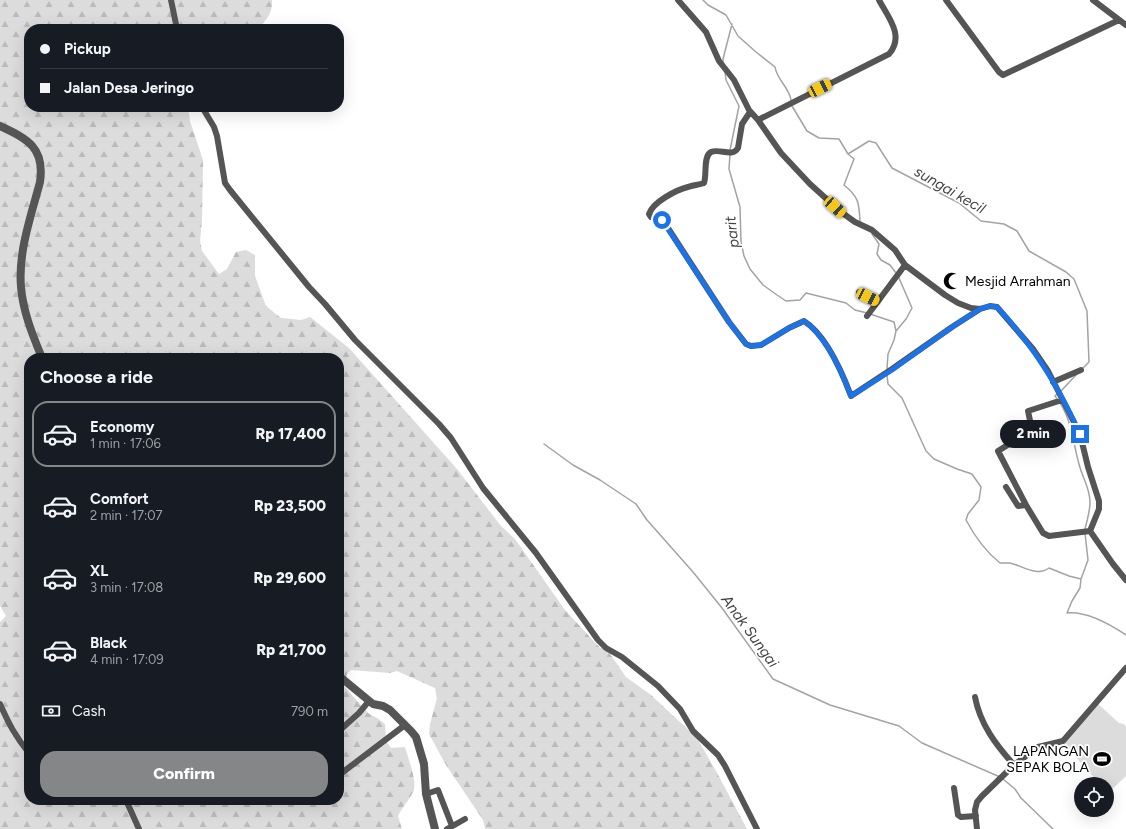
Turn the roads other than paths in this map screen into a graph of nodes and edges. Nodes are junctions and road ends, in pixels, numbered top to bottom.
1 (171, 0) edge
2 (678, 0) edge
3 (879, 0) edge
4 (946, 0) edge
5 (1093, 0) edge
6 (1119, 20) junction
7 (176, 24) edge
8 (1126, 25) edge
9 (205, 112) edge
10 (750, 112) junction
11 (758, 120) junction
12 (0, 126) edge
13 (905, 265) junction
14 (859, 292) dead end
15 (878, 301) junction
16 (980, 309) junction
17 (866, 316) dead end
18 (40, 353) edge
19 (1081, 370) dead end
20 (1053, 382) junction
21 (1060, 400) junction
22 (1006, 487) dead end
23 (1026, 504) junction
24 (1090, 531) junction
25 (1126, 580) edge
26 (1126, 668) edge
27 (344, 680) edge
28 (975, 697) dead end
29 (369, 701) junction
30 (0, 704) edge
31 (405, 725) junction
32 (344, 726) edge
33 (24, 747) edge
34 (1014, 765) junction
35 (344, 771) edge
36 (954, 788) dead end
37 (426, 794) junction
38 (128, 805) edge
39 (976, 816) junction
40 (465, 819) dead end
41 (450, 827) edge
42 (139, 829) edge
43 (435, 829) edge
44 (757, 829) edge
45 (977, 829) edge

1 - 7 street
2 - 10 street
3 - 11 street
4 - 6 street
5 - 6 street
6 - 8 street
9 - 44 street
10 - 11 street
10 - 16 street
11 - 13 street
12 - 18 street
13 - 15 street
13 - 16 street
14 - 15 street
15 - 17 street
16 - 20 street
19 - 20 street
20 - 21 street
21 - 23 street
21 - 24 street
22 - 23 street
23 - 24 street
24 - 25 street
26 - 34 street
27 - 29 street
28 - 34 street
29 - 31 street
29 - 32 street
30 - 33 street
31 - 35 street
31 - 37 street
34 - 39 street
36 - 39 street
37 - 41 street
37 - 43 street
38 - 42 street
39 - 45 street
40 - 41 street

